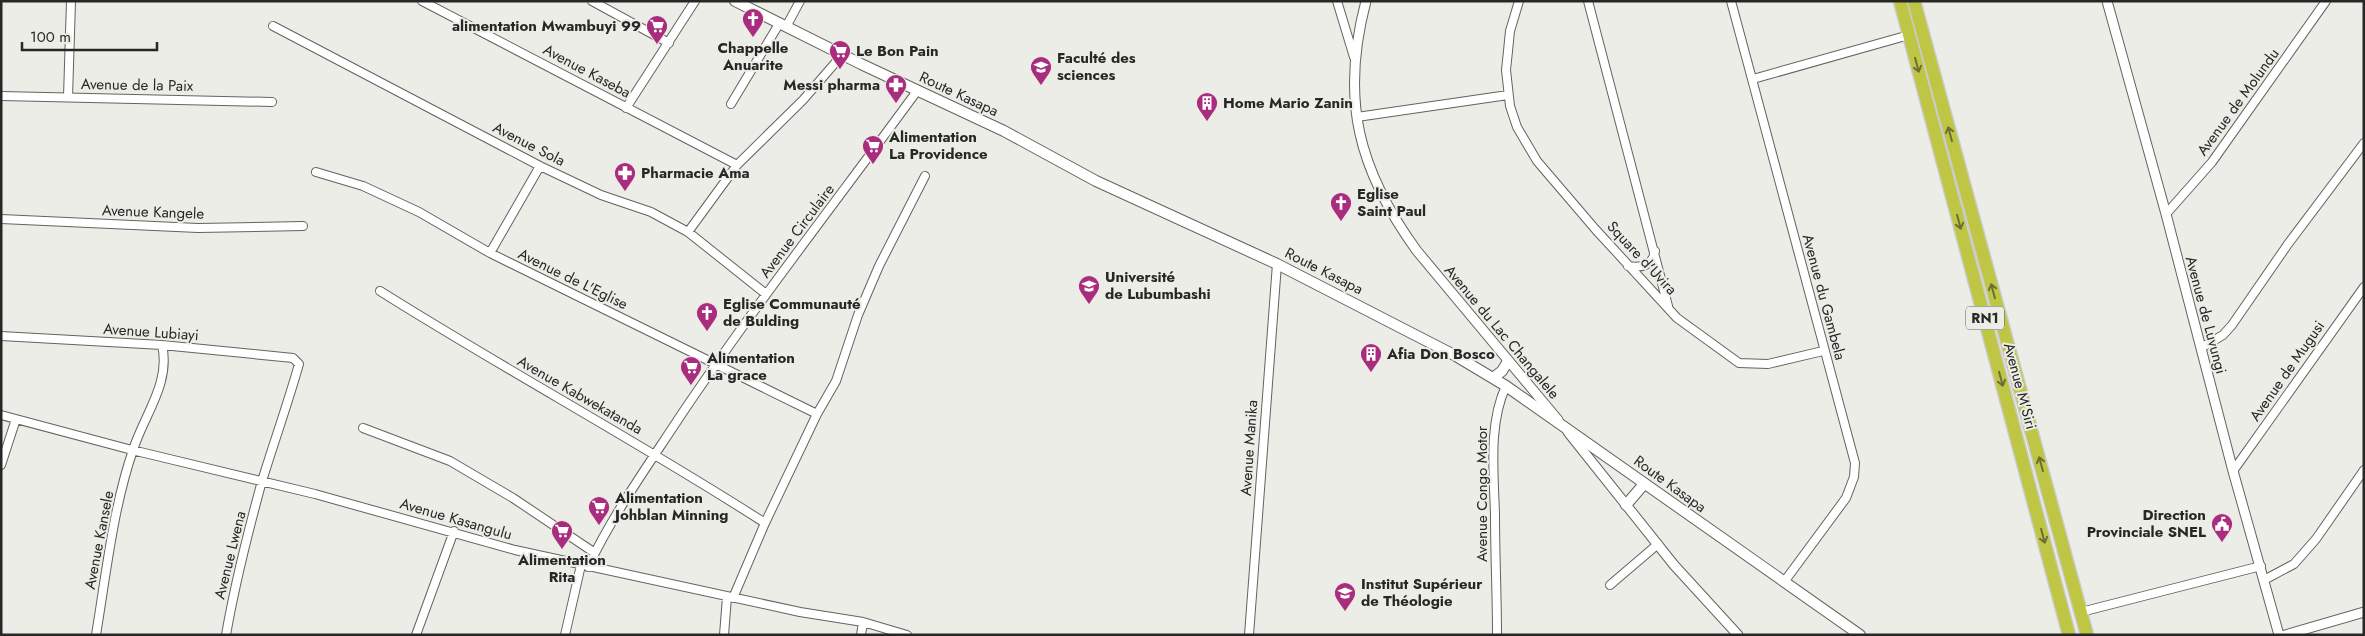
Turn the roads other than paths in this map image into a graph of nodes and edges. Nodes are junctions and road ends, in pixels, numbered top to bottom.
1 (71, 1) edge
2 (422, 1) edge
3 (592, 1) edge
4 (695, 1) edge
5 (735, 1) edge
6 (800, 1) edge
7 (1337, 1) edge
8 (1366, 1) edge
9 (1519, 1) edge
10 (1588, 1) edge
11 (1730, 1) edge
12 (1900, 1) edge
13 (1914, 1) edge
14 (2107, 1) edge
15 (2326, 1) edge
16 (273, 26) dead end
17 (782, 26) junction
18 (1909, 35) junction
19 (669, 43) junction
20 (842, 55) junction
21 (1354, 57) junction
22 (1753, 79) junction
23 (917, 91) junction
24 (1508, 95) junction
25 (1, 96) edge
26 (68, 97) junction
27 (272, 102) dead end
28 (731, 104) dead end
29 (626, 108) junction
30 (1357, 117) junction
31 (2364, 143) edge
32 (738, 165) junction
33 (540, 166) junction
34 (316, 172) dead end
35 (926, 176) dead end
36 (2166, 214) junction
37 (1, 219) edge
38 (303, 226) dead end
39 (688, 232) junction
40 (1656, 250) junction
41 (490, 253) junction
42 (1277, 264) junction
43 (1628, 266) junction
44 (2364, 287) edge
45 (380, 292) dead end
46 (766, 294) junction
47 (1669, 308) junction
48 (1, 336) edge
49 (162, 345) junction
50 (2201, 348) junction
51 (1823, 352) junction
52 (297, 361) joint
53 (1508, 361) junction
54 (716, 364) junction
55 (1493, 378) junction
56 (1506, 386) junction
57 (816, 414) junction
58 (1, 415) edge
59 (16, 419) junction
60 (1563, 425) junction
61 (363, 428) dead end
62 (132, 450) junction
63 (654, 455) junction
64 (1, 465) edge
65 (2364, 470) edge
66 (2233, 472) junction
67 (262, 482) junction
68 (1644, 484) junction
69 (1626, 505) junction
70 (764, 523) junction
71 (454, 531) junction
72 (1658, 544) junction
73 (595, 553) junction
74 (584, 566) junction
75 (2260, 566) junction
76 (2264, 580) junction
77 (1784, 582) junction
78 (1610, 585) dead end
79 (730, 597) junction
80 (2081, 612) junction
81 (2364, 612) edge
82 (864, 622) junction
83 (96, 635) edge
84 (226, 635) edge
85 (416, 635) edge
86 (565, 635) edge
87 (724, 635) edge
88 (861, 635) edge
89 (907, 635) edge
90 (1249, 635) edge
91 (1497, 635) edge
92 (1738, 635) edge
93 (1860, 635) edge
94 (2069, 635) edge
95 (2087, 635) edge
96 (2279, 635) edge
97 (2286, 635) edge

1 - 26 street
2 - 29 street, Avenue Kaseba
3 - 19 street
4 - 19 street
5 - 17 main road, Route Kasapa
6 - 17 street
7 - 21 street
8 - 21 street, Avenue du Lac Changalele
9 - 24 street, Square d'Uvira
10 - 40 street, Square d'Uvira
11 - 22 street, Avenue du Gambela
12 - 18 highway, Avenue M'Siri / RN1
80 -> 13 highway, Avenue M'Siri / RN1
14 - 36 street, Avenue de Luvungi
15 - 36 street, Avenue de Molundu
16 - 33 street, Avenue Sola
17 - 20 main road, Route Kasapa
17 - 28 street
18 - 22 street
18 -> 94 highway, Avenue M'Siri / RN1
19 - 29 street
20 - 23 main road, Route Kasapa
20 - 32 street
21 - 30 street, Avenue du Lac Changalele
22 - 51 street, Avenue du Gambela
23 - 42 main road, Route Kasapa
23 - 46 street, Avenue Circulaire
24 - 30 street
24 - 43 street, Square d'Uvira
25 - 26 street, Avenue de la Paix
26 - 27 street, Avenue de la Paix
29 - 32 street, Avenue Kaseba
30 - 53 street, Avenue du Lac Changalele
31 - 50 street
32 - 39 street
33 - 39 street, Avenue Sola
33 - 41 street
34 - 41 street, Avenue de L'Eglise
35 - 57 street
36 - 50 street, Avenue de Luvungi
37 - 38 street, Avenue Kangele
39 - 46 street, Avenue Sola
40 - 43 street
40 - 47 street, Square d'Uvira
41 - 54 street, Avenue de L'Eglise
42 - 55 main road, Route Kasapa
42 - 90 street, Avenue Manika
43 - 47 street, Square d'Uvira
44 - 66 street, Avenue de Mugusi
45 - 63 street, Avenue Kabwekatanda
46 - 54 street, Avenue Circulaire
47 - 51 street
48 - 49 street, Avenue Lubiayi
49 - 52 street, Avenue Lubiayi
49 - 62 street, Avenue Kansele
50 - 66 street, Avenue de Luvungi
51 - 77 street, Avenue du Gambela
52 - 67 street, Avenue Lwena
53 - 55 main road
53 - 60 street, Avenue du Lac Changalele
54 - 57 street, Avenue de L'Eglise
54 - 63 street, Avenue Circulaire
55 - 56 main road, Route Kasapa
56 - 60 main road, Route Kasapa
56 - 91 street, Avenue Congo Motor
57 - 70 street
58 - 59 street, Avenue Kasangulu
59 - 62 street, Avenue Kasangulu
59 - 64 street
60 - 68 main road, Route Kasapa
60 - 69 street, Avenue du Lac Changalele
61 - 73 street
62 - 67 street, Avenue Kasangulu
62 - 83 street, Avenue Kansele
63 - 70 street, Avenue Kabwekatanda
63 - 73 street, Avenue Circulaire
65 - 76 street
66 - 75 street, Avenue de Luvungi
67 - 71 street, Avenue Kasangulu
67 - 84 street, Avenue Lwena
68 - 69 main road
68 - 77 main road, Route Kasapa
69 - 72 street, Avenue du Lac Changalele
70 - 79 street
71 - 74 street, Avenue Kasangulu
71 - 85 street
72 - 78 street
72 - 92 street, Avenue du Lac Changalele
73 - 74 street, Avenue Circulaire
74 - 79 street, Avenue Kasangulu
74 - 86 street, Avenue Circulaire
75 - 76 street, Avenue de Luvungi
75 - 80 street
76 - 96 street, Avenue de Luvungi
77 - 93 main road, Route Kasapa
79 - 82 street, Avenue Kasangulu
79 - 87 street
80 - 95 highway, RN1
81 - 97 street
82 - 88 street
82 - 89 street, Avenue Kasangulu

